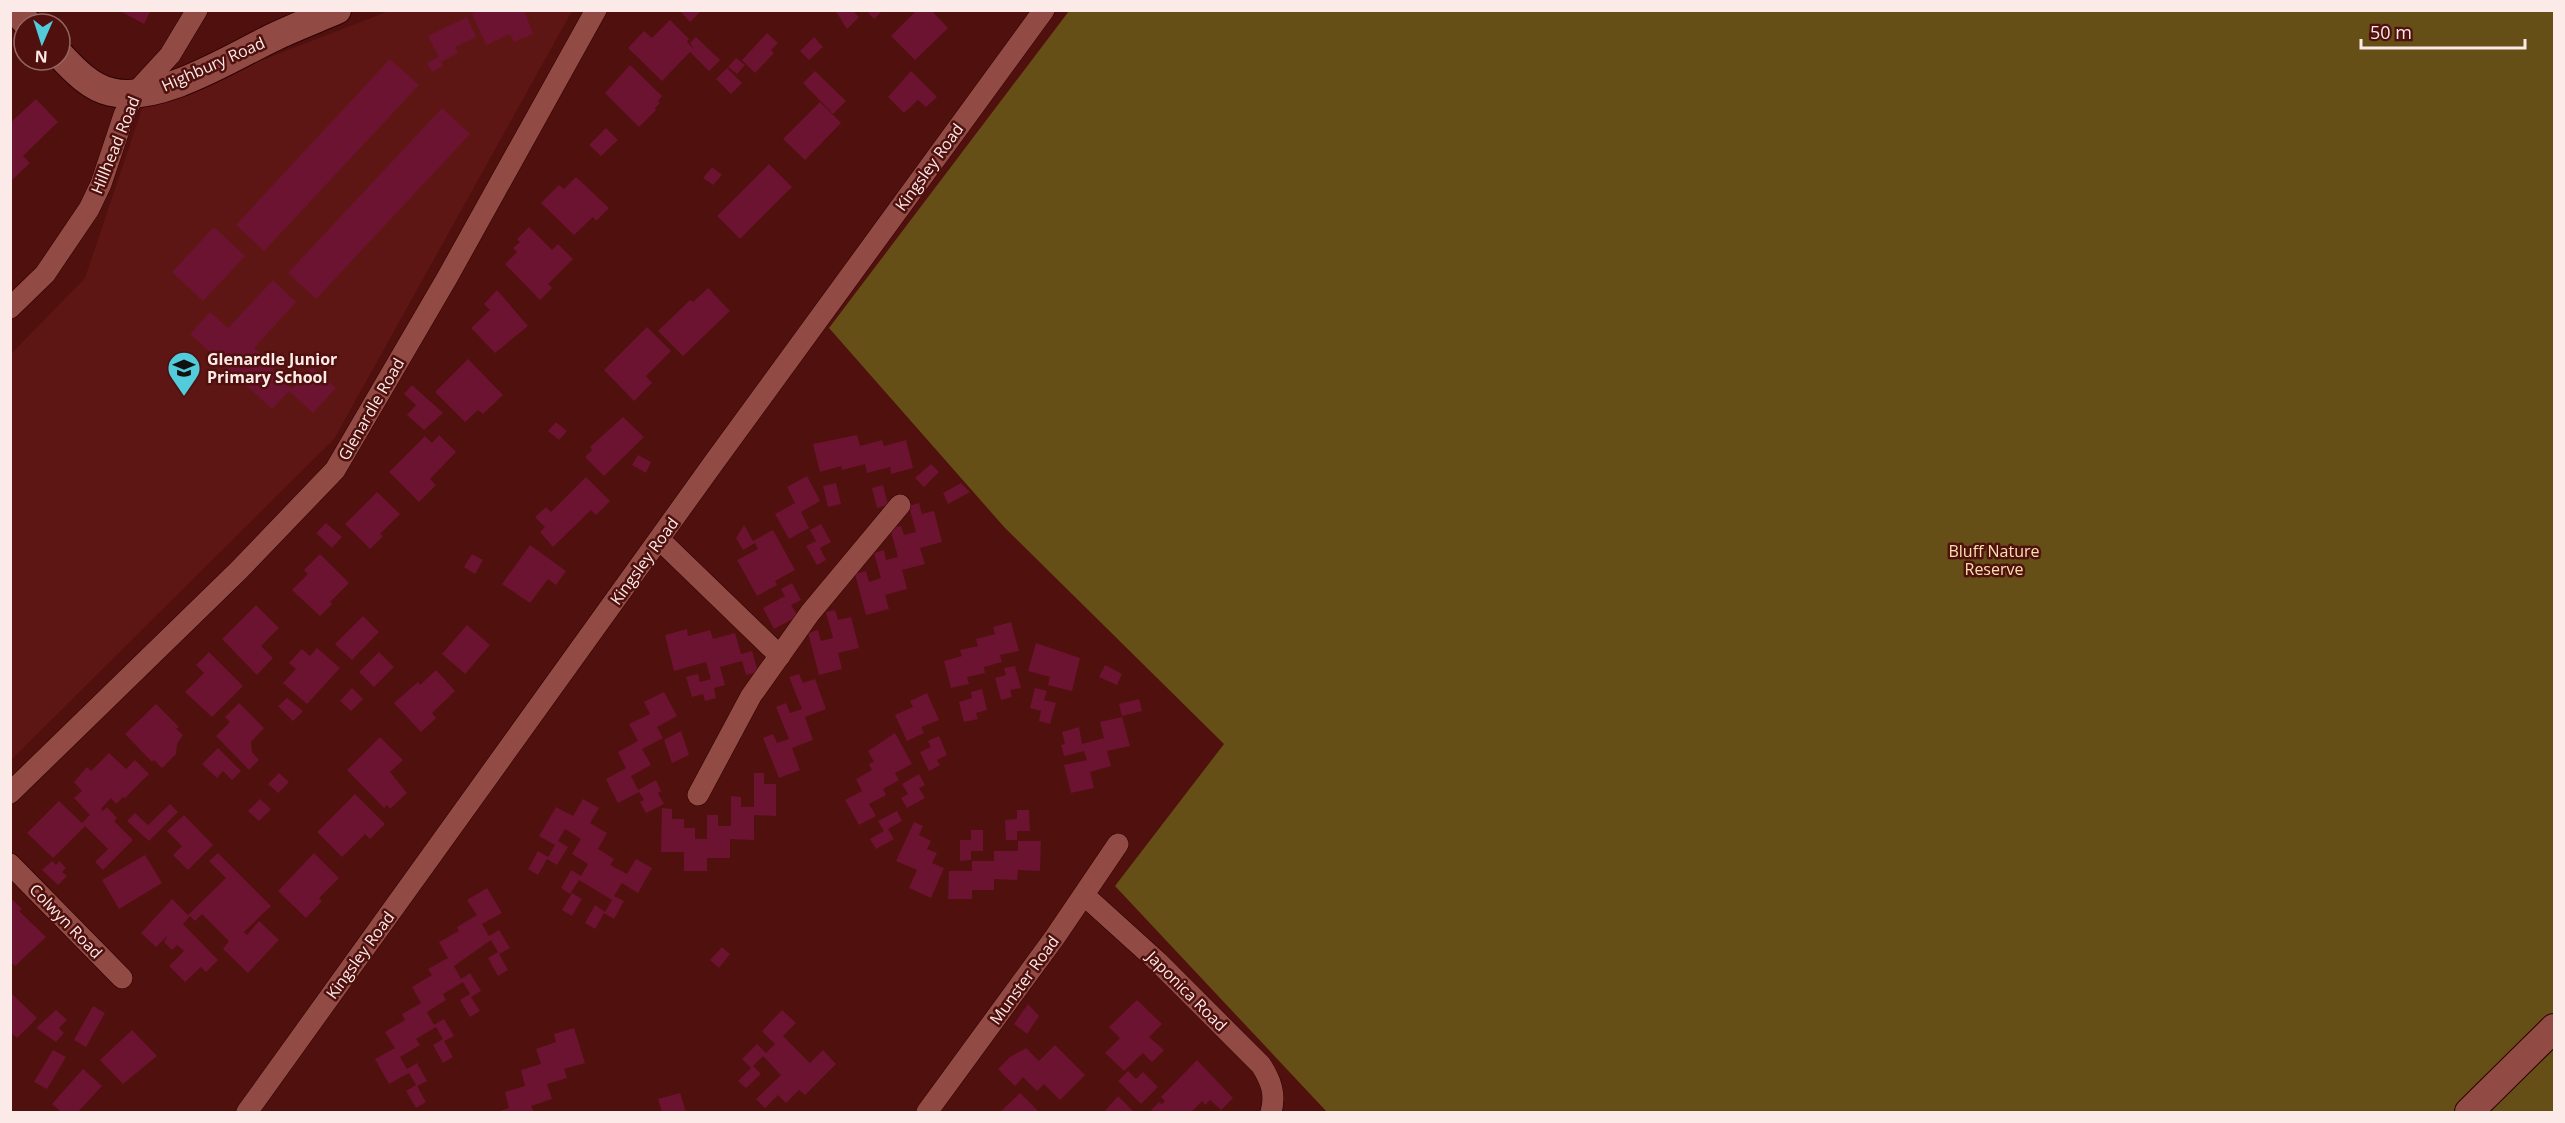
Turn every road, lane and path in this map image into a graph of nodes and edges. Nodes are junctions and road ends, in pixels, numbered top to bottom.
1 (196, 10) edge
2 (338, 10) edge
3 (596, 10) edge
4 (1044, 10) edge
5 (72, 65) edge
6 (135, 93) junction
7 (10, 308) edge
8 (900, 505) dead end
9 (660, 540) junction
10 (780, 656) junction
11 (10, 792) edge
12 (698, 795) dead end
13 (1118, 844) dead end
14 (10, 864) edge
15 (1084, 896) junction
16 (122, 978) dead end
17 (2554, 1028) edge
18 (1273, 1105) edge
19 (247, 1113) edge
20 (927, 1113) edge
21 (2469, 1113) edge

1 - 6 street, Hillhead Road
2 - 6 street, Highbury Road
3 - 11 street, Glenardle Road
4 - 9 street, Kingsley Road
5 - 6 street, Highbury Road
6 - 7 street, Hillhead Road
8 - 10 street
9 - 10 street
9 - 19 street, Kingsley Road
10 - 12 street
13 - 15 street, Munster Road
14 - 16 street, Colwyn Road
15 - 18 street, Japonica Road
15 - 20 street, Munster Road
17 - 21 street

